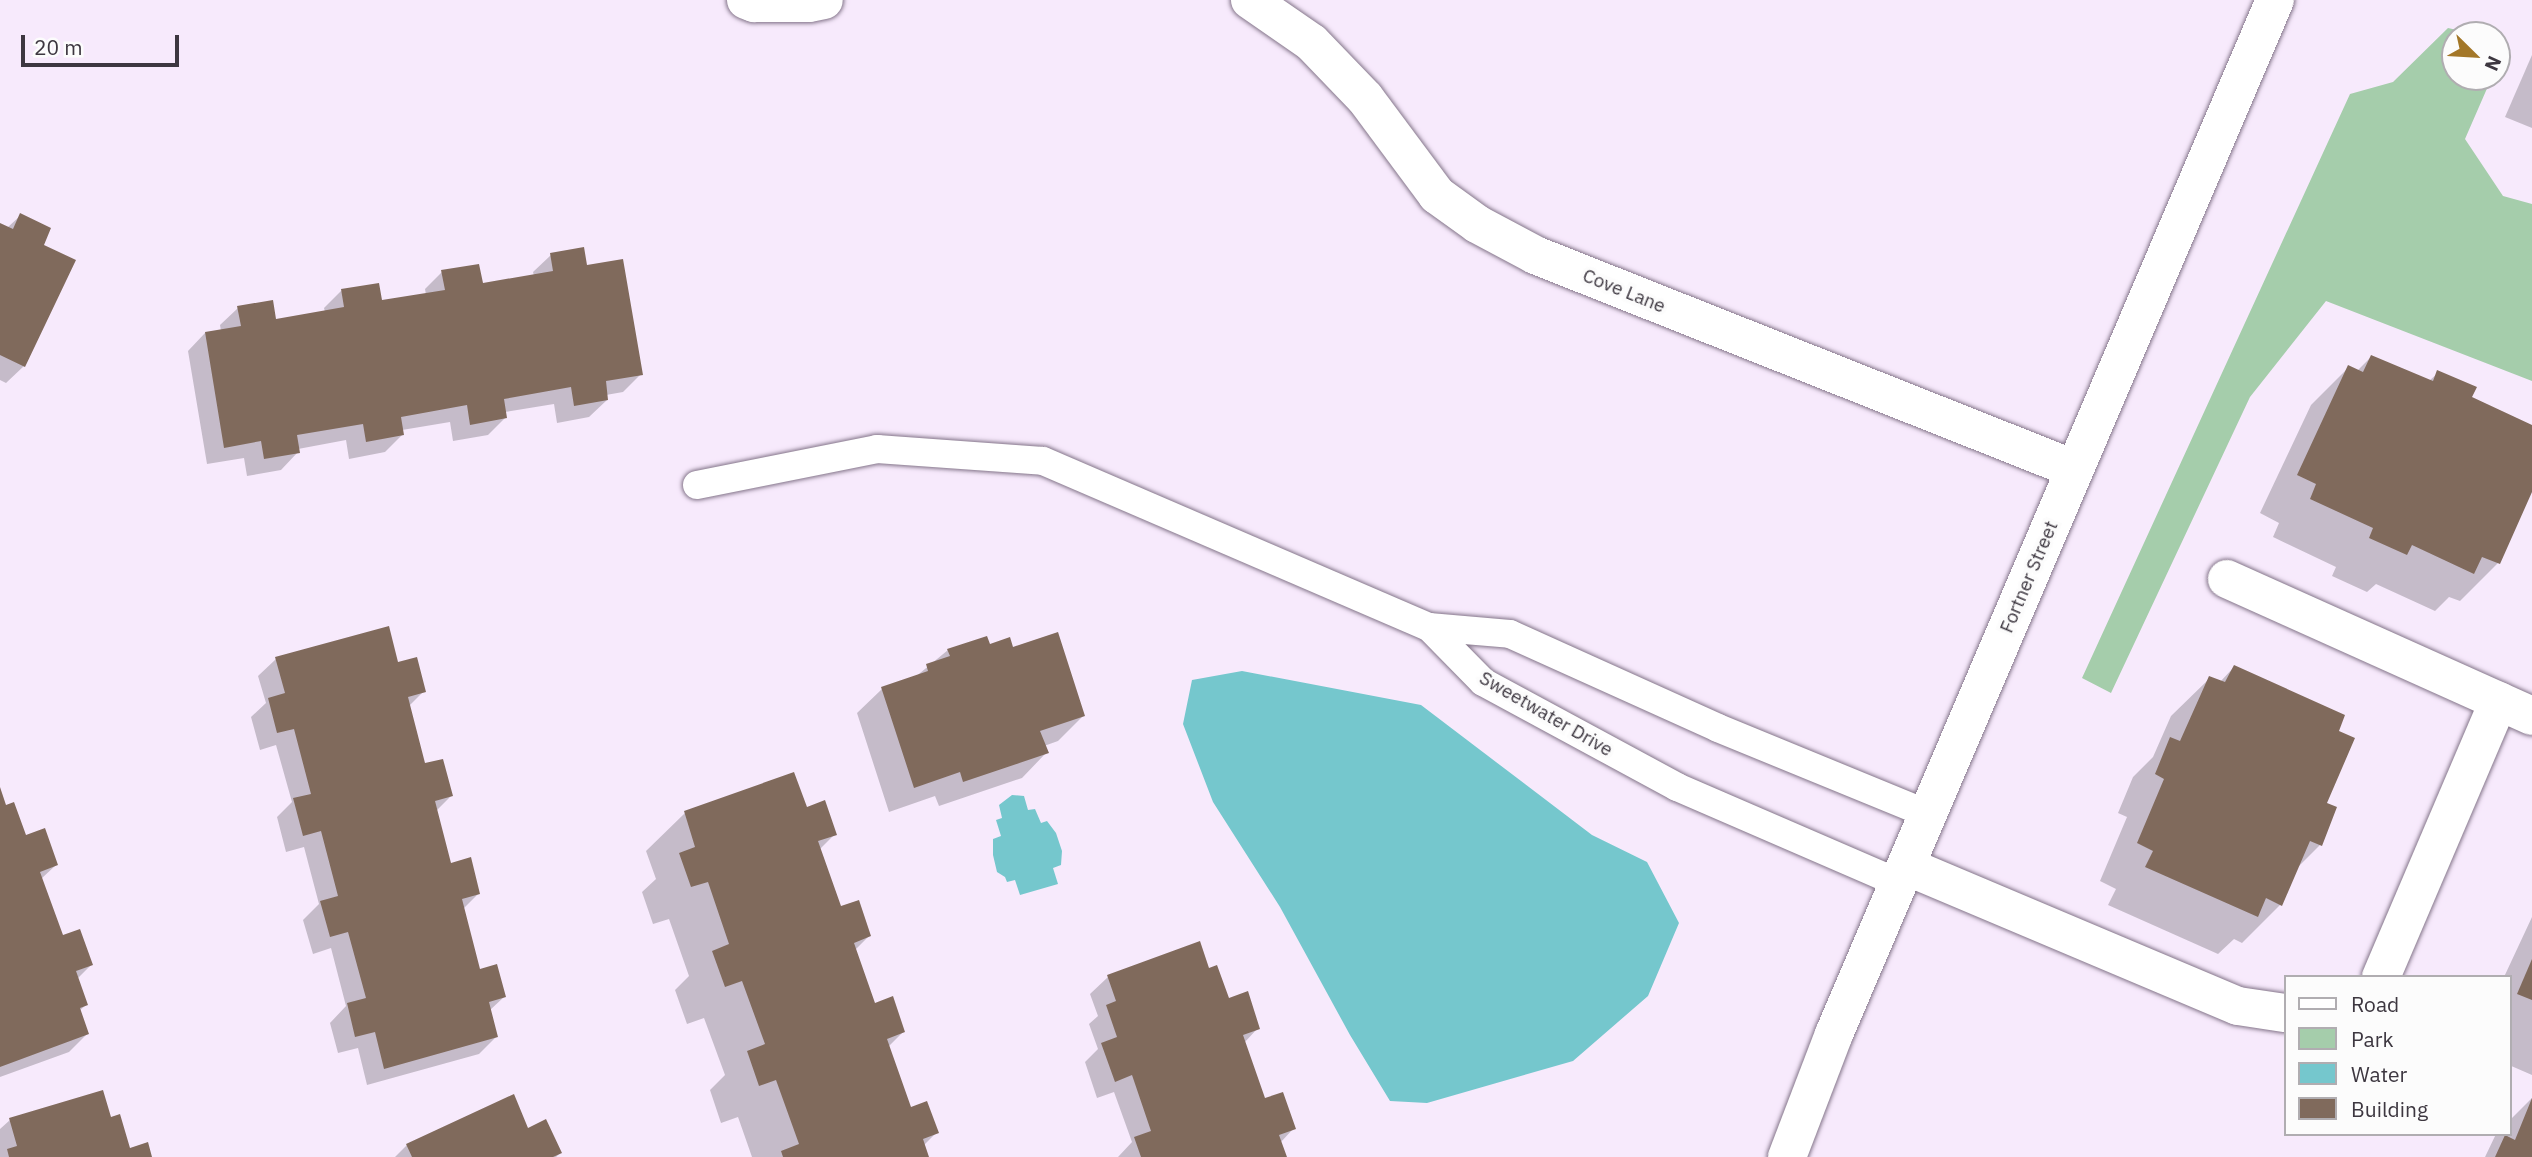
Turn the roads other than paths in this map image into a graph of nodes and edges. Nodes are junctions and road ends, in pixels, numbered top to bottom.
1 (746, 0) edge
2 (824, 0) edge
3 (1250, 0) edge
4 (2275, 0) edge
5 (2074, 469) junction
6 (697, 485) dead end
7 (2227, 579) dead end
8 (1429, 627) junction
9 (2516, 708) edge
10 (1928, 814) junction
11 (1903, 874) junction
12 (2382, 975) edge
13 (2284, 1013) edge
14 (1787, 1157) edge

1 - 2 street
3 - 5 street, Cove Lane
4 - 5 street, Fortner Street
5 - 10 street, Fortner Street
6 - 8 lane
7 - 9 street
8 - 10 lane
8 - 11 lane, Sweetwater Drive
9 - 12 street
10 - 11 street, Fortner Street
11 - 13 street
11 - 14 street, Fortner Street

